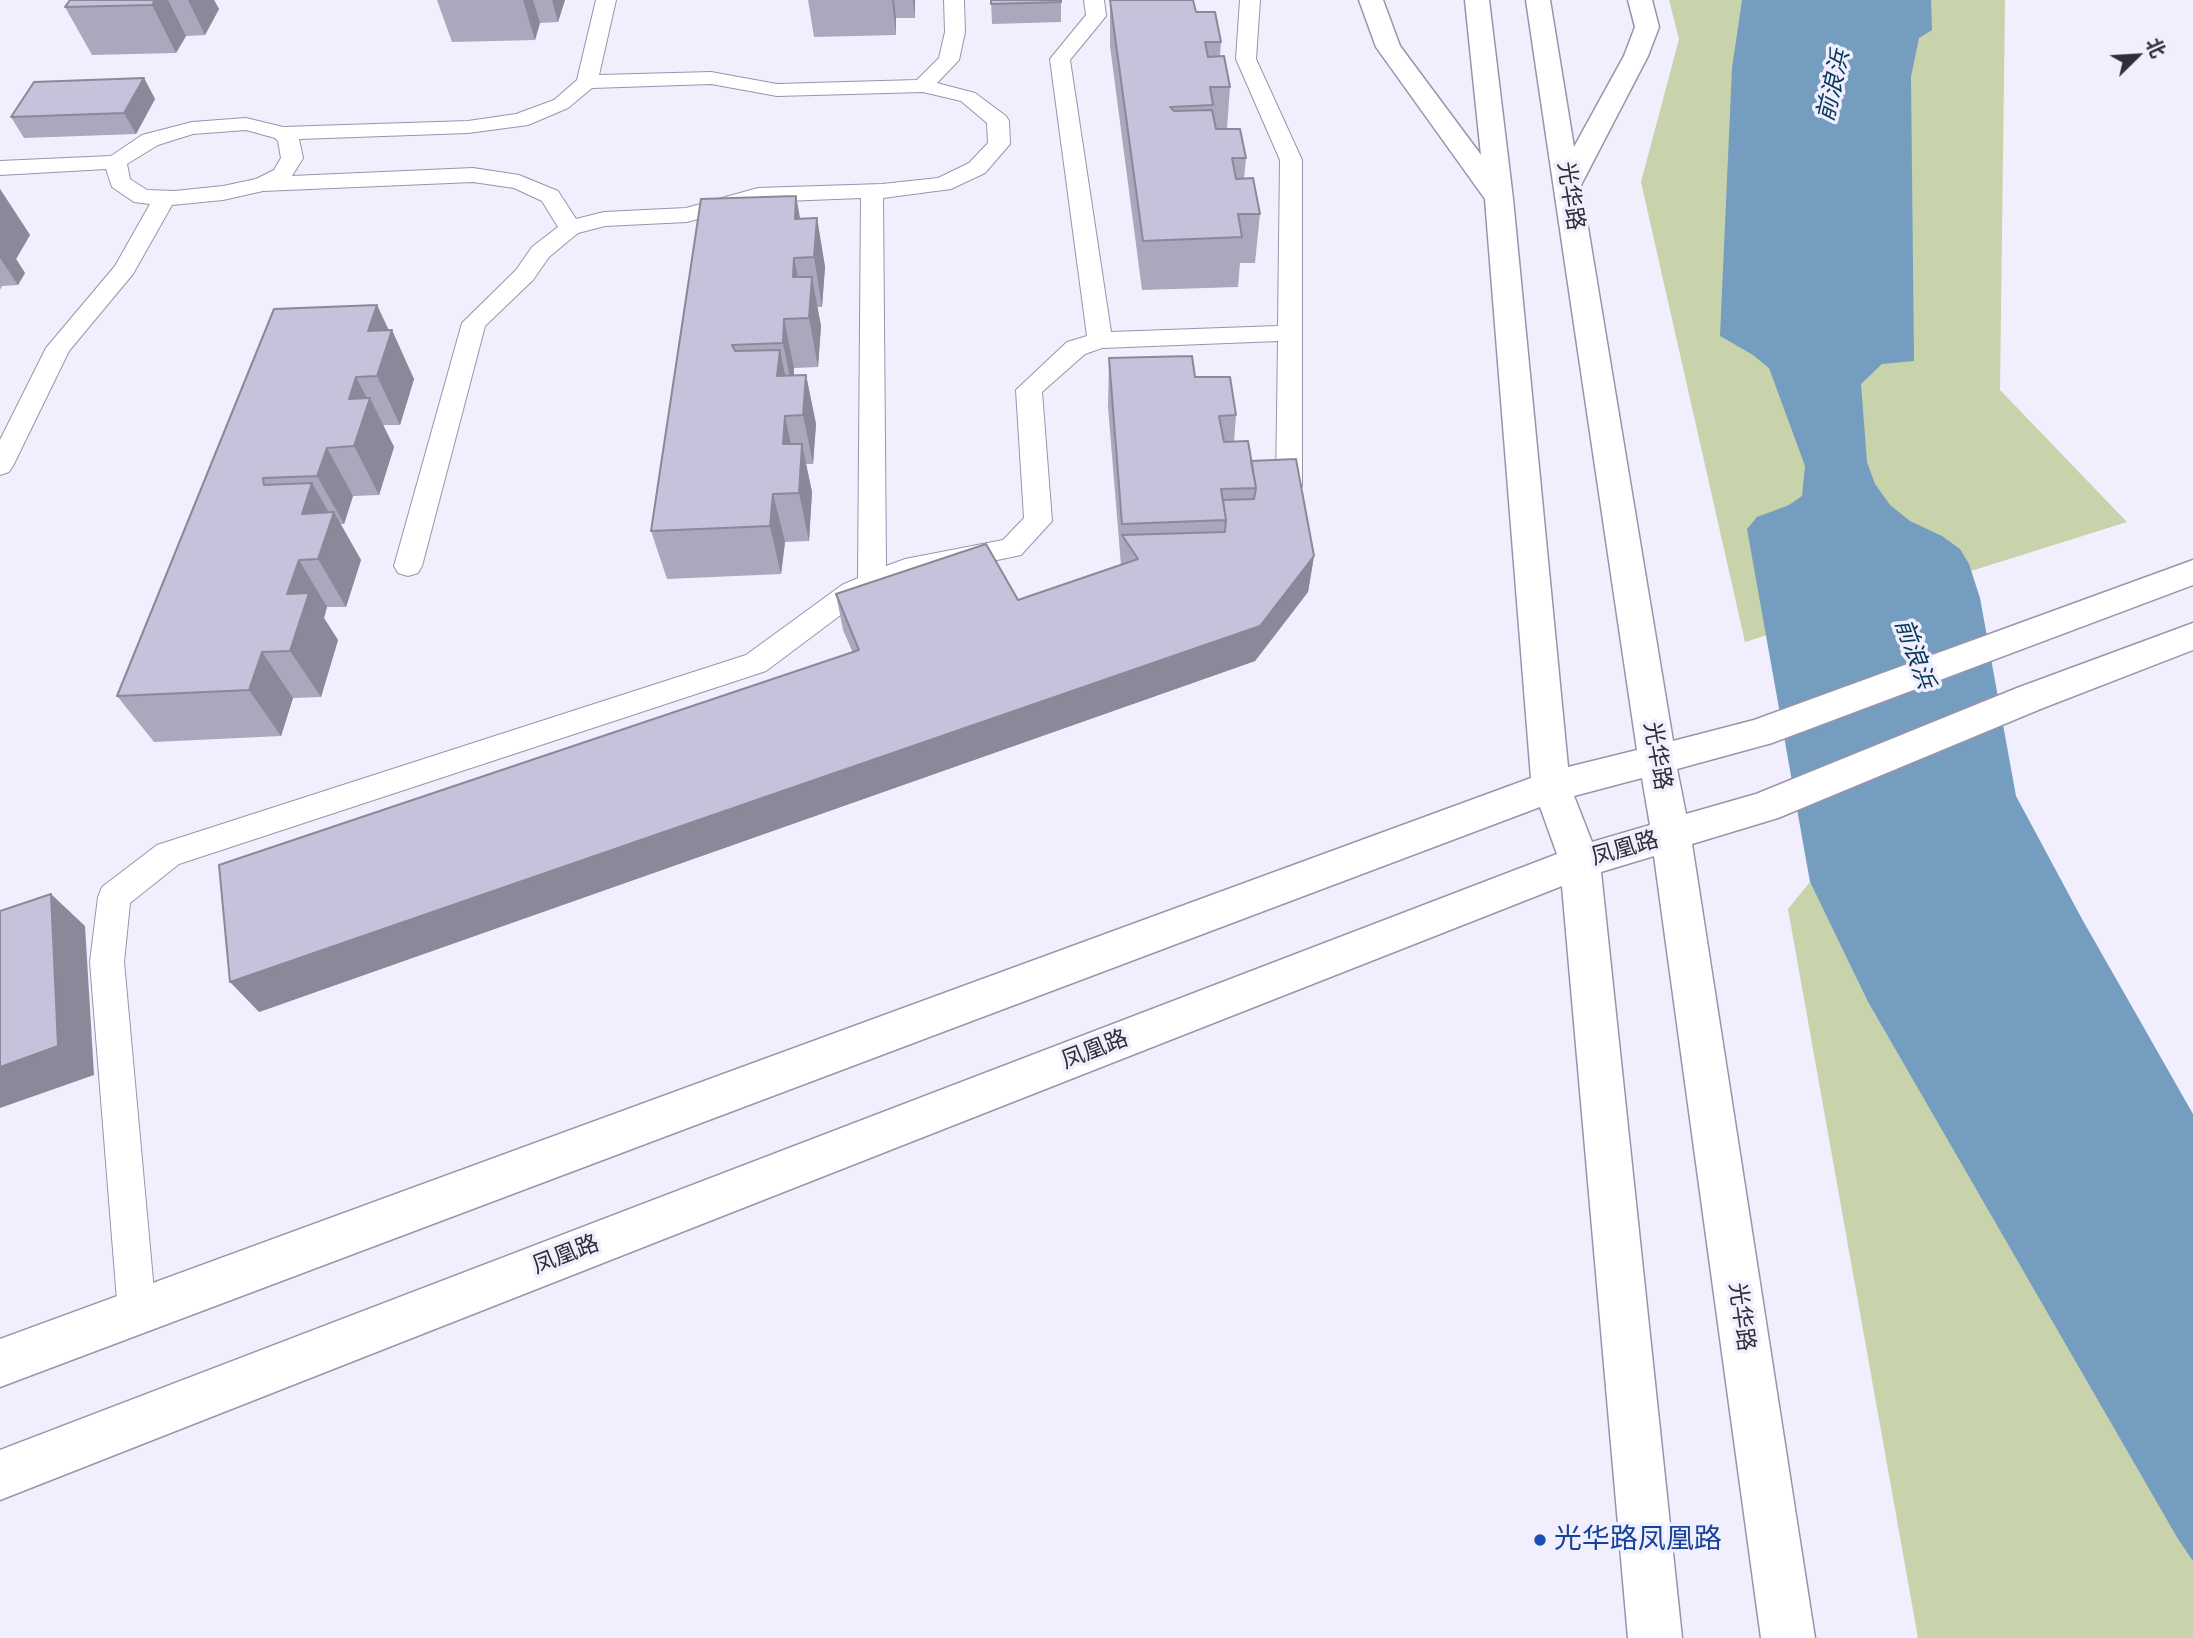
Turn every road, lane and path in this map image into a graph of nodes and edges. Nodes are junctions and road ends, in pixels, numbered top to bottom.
1 (606, 0) edge
2 (954, 0) edge
3 (1094, 0) edge
4 (1250, 0) edge
5 (1371, 0) edge
6 (1477, 0) edge
7 (1538, 0) edge
8 (1640, 0) edge
9 (587, 82) junction
10 (923, 86) junction
11 (283, 133) junction
12 (116, 163) junction
13 (0, 168) edge
14 (263, 184) junction
15 (1568, 184) junction
16 (872, 192) junction
17 (164, 198) junction
18 (1499, 199) junction
19 (570, 228) junction
20 (1289, 333) junction
21 (1100, 340) junction
22 (0, 466) edge
23 (1289, 486) edge
24 (408, 566) dead end
25 (2193, 572) edge
26 (872, 584) junction
27 (2193, 636) edge
28 (1657, 760) junction
29 (1551, 787) junction
30 (1671, 835) junction
31 (1580, 862) junction
32 (136, 1313) junction
33 (0, 1363) edge
34 (0, 1475) edge
35 (1656, 1638) edge
36 (1788, 1638) edge

1 - 9 lane
2 - 10 lane
3 - 21 lane
4 - 20 lane
5 - 18 main road
6 - 18 main road
7 - 15 main road, 光华路
8 - 15 main road
9 - 10 lane
9 - 11 lane
10 - 16 lane
11 - 12 lane
11 - 14 lane
12 - 13 lane
12 - 17 lane
14 - 17 lane
14 - 19 lane
15 - 28 main road, 光华路
16 - 19 lane
16 - 26 lane
17 - 22 lane
18 - 29 main road
19 - 24 lane
20 - 21 lane
20 - 23 lane
21 - 26 lane
25 - 28 main road
26 - 32 lane
27 - 30 main road, 凤凰路
28 - 29 main road
28 - 30 main road, 光华路
29 - 31 main road
29 - 32 main road
30 - 31 main road, 凤凰路
30 - 36 main road, 光华路
31 - 34 main road, 凤凰路
31 - 35 main road
32 - 33 main road

